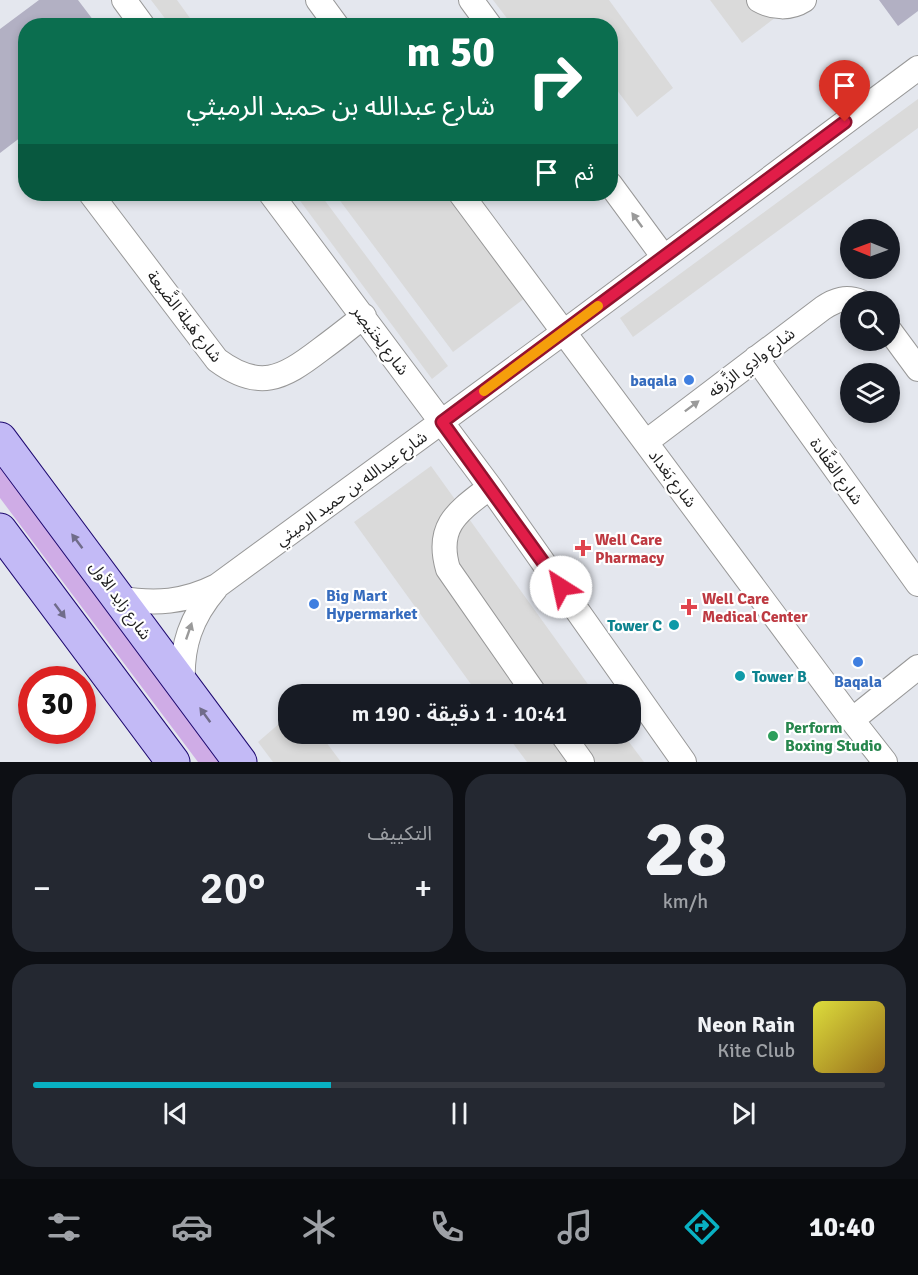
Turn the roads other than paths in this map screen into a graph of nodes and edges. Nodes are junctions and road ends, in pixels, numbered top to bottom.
1 (124, 0) edge
2 (318, 0) edge
3 (471, 0) edge
4 (759, 0) edge
5 (804, 0) edge
6 (137, 18) edge
7 (331, 18) edge
8 (484, 18) edge
9 (918, 68) edge
10 (618, 195) edge
11 (96, 201) edge
12 (276, 201) edge
13 (466, 201) edge
14 (663, 256) junction
15 (840, 299) edge
16 (364, 316) junction
17 (564, 332) junction
18 (900, 345) edge
19 (756, 358) junction
20 (918, 369) edge
21 (442, 422) junction
22 (0, 439) edge
23 (646, 442) junction
24 (490, 487) junction
25 (0, 530) edge
26 (11, 561) edge
27 (918, 584) edge
28 (218, 586) junction
29 (119, 598) junction
30 (918, 667) edge
31 (183, 684) junction
32 (528, 684) edge
33 (852, 720) junction
34 (569, 744) edge
35 (173, 762) edge
36 (240, 762) edge
37 (582, 762) edge
38 (684, 762) edge
39 (885, 762) edge

1 - 6 street
2 - 7 street
3 - 8 street
4 - 5 street
9 - 14 street, شارع عبدالله بن حميد الرميثي
14 -> 10 street
11 - 16 street, شارع هَيلة الضَّبعة
12 - 16 street, شارع لِخنَيصِر
13 - 17 street, شارع بَغداد
14 - 17 street, شارع عبدالله بن حميد الرميثي
15 - 19 street, شارع وادِي الزَّرقه
16 - 21 street, شارع لِخنَيصِر
17 - 21 street, شارع عبدالله بن حميد الرميثي
17 - 23 street, شارع بَغداد
18 - 20 street
23 -> 19 street, شارع وادِي الزَّرقه
19 - 27 street, شارع العَفَّادة
21 - 24 street, شارع لِخنَيصِر
21 - 28 street, شارع عبدالله بن حميد الرميثي
29 -> 22 main road, شارع زايد الأول
23 - 33 street, شارع بَغداد
24 - 32 street
24 - 38 street, شارع لِخنَيصِر
25 - 26 main road
26 -> 35 main road
28 - 29 street, شارع عبدالله بن حميد الرميثي
31 -> 28 street, شارع عبدالله بن حميد الرميثي
29 - 31 main road, شارع زايد الأول
30 - 33 street
36 -> 31 main road, شارع زايد الأول
33 - 39 street, شارع بَغداد
34 - 37 street

